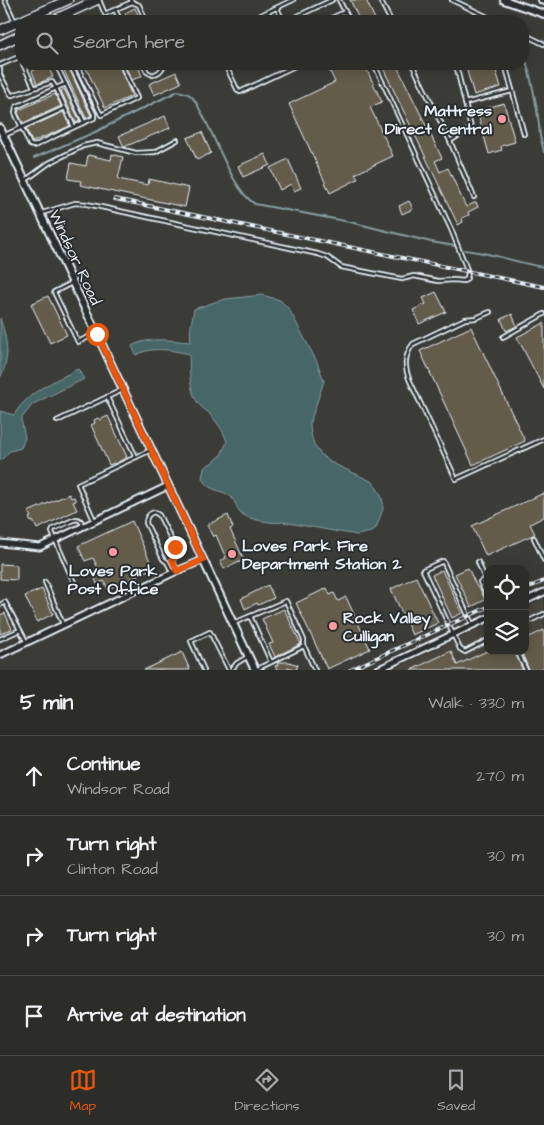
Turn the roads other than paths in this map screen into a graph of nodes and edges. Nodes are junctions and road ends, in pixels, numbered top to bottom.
1 (5, 0) edge
2 (66, 0) edge
3 (98, 0) edge
4 (293, 0) edge
5 (332, 0) edge
6 (340, 0) edge
7 (380, 0) edge
8 (452, 0) edge
9 (504, 0) edge
10 (132, 1) edge
11 (277, 8) junction
12 (115, 10) junction
13 (345, 12) junction
14 (544, 14) edge
15 (33, 15) edge
16 (66, 15) edge
17 (118, 15) edge
18 (143, 15) edge
19 (261, 15) edge
20 (281, 15) edge
21 (298, 15) edge
22 (338, 15) edge
23 (347, 15) edge
24 (388, 15) edge
25 (482, 15) edge
26 (15, 21) edge
27 (15, 23) edge
28 (0, 30) edge
29 (529, 37) edge
30 (15, 39) edge
31 (544, 44) edge
32 (0, 45) edge
33 (15, 59) edge
34 (0, 65) edge
35 (0, 69) edge
36 (26, 70) edge
37 (59, 70) edge
38 (73, 70) edge
39 (79, 70) edge
40 (124, 70) edge
41 (146, 70) edge
42 (161, 70) edge
43 (228, 70) edge
44 (286, 70) edge
45 (377, 70) edge
46 (415, 70) edge
47 (456, 70) edge
48 (507, 70) edge
49 (66, 84) junction
50 (34, 88) junction
51 (56, 88) junction
52 (512, 91) junction
53 (465, 104) junction
54 (65, 108) junction
55 (84, 122) junction
56 (74, 127) junction
57 (0, 128) edge
58 (22, 128) junction
59 (524, 134) dead end
60 (4, 136) junction
61 (177, 140) dead end
62 (450, 142) junction
63 (25, 180) junction
64 (474, 197) dead end
65 (40, 213) junction
66 (73, 282) junction
67 (490, 312) dead end
68 (544, 314) edge
69 (97, 334) junction
70 (503, 337) dead end
71 (123, 390) junction
72 (107, 397) junction
73 (57, 421) dead end
74 (544, 439) edge
75 (151, 450) junction
76 (136, 457) junction
77 (168, 486) junction
78 (94, 520) junction
79 (83, 525) junction
80 (534, 538) dead end
81 (54, 539) junction
82 (0, 543) edge
83 (203, 560) junction
84 (544, 560) edge
85 (478, 562) dead end
86 (175, 572) junction
87 (484, 577) edge
88 (484, 580) edge
89 (45, 582) dead end
90 (76, 587) dead end
91 (484, 590) edge
92 (544, 592) edge
93 (529, 599) edge
94 (0, 605) edge
95 (544, 614) edge
96 (250, 616) junction
97 (484, 620) edge
98 (529, 621) edge
99 (233, 623) junction
100 (473, 625) junction
101 (64, 626) junction
102 (20, 630) junction
103 (453, 634) junction
104 (0, 639) edge
105 (484, 642) edge
106 (27, 643) junction
107 (304, 646) junction
108 (0, 655) edge
109 (519, 655) edge
110 (248, 656) junction
111 (271, 662) junction
112 (204, 670) edge
113 (230, 670) edge
114 (254, 670) edge
115 (315, 670) edge
116 (377, 670) edge
117 (526, 670) edge

1 - 26 lane
2 - 15 main road
3 - 12 lane
3 - 16 main road
4 - 11 lane
5 - 21 lane
6 - 13 lane
7 - 24 lane
8 - 25 lane
9 - 14 street
10 - 12 lane
10 - 18 lane
11 - 19 lane
11 - 20 lane
12 - 17 lane
13 - 22 lane
13 - 23 lane
27 - 28 main road
29 - 31 lane
30 - 32 main road
33 - 34 lane
35 - 50 lane
36 - 50 lane
37 - 49 lane
38 - 55 lane
39 - 40 lane
41 - 42 lane
43 - 44 lane
45 - 65 lane
46 - 62 lane
47 - 53 lane
48 - 52 lane
49 - 51 lane
49 - 55 lane
50 - 51 lane
51 - 54 lane
51 - 58 lane
52 - 53 lane
52 - 59 lane
53 - 62 lane
54 - 56 lane
54 - 58 lane
55 - 56 lane
56 - 58 lane
57 - 60 street, Windsor Road
58 - 60 lane
60 - 63 street, Windsor Road
61 - 63 lane
62 - 64 lane
63 - 65 street, Windsor Road
65 - 66 street, Windsor Road
66 - 69 street, Windsor Road
66 - 69 lane
67 - 74 lane
68 - 70 lane
69 - 71 street, Windsor Road
71 - 72 lane
71 - 75 street, Windsor Road
72 - 73 lane
72 - 76 lane
75 - 76 lane
75 - 77 street, Windsor Road
76 - 78 lane
77 - 78 street
77 - 83 street, Windsor Road
78 - 79 street
79 - 81 street
79 - 81 lane
80 - 84 lane
81 - 82 street
81 - 90 lane
83 - 86 street
83 - 99 street, Windsor Road
85 - 87 lane
86 - 86 lane
86 - 101 street
88 - 91 lane
89 - 101 lane
92 - 93 street
94 - 102 lane
95 - 98 lane
96 - 99 lane
96 - 107 lane
96 - 111 lane
97 - 100 street
99 - 110 street, Windsor Road
100 - 103 street
100 - 103 lane
101 - 106 street
102 - 104 lane
102 - 106 lane
103 - 105 lane
103 - 116 street
106 - 108 street
107 - 111 lane
107 - 115 lane
109 - 117 lane
110 - 113 lane
110 - 114 street, Windsor Road
111 - 114 lane
112 - 113 lane

